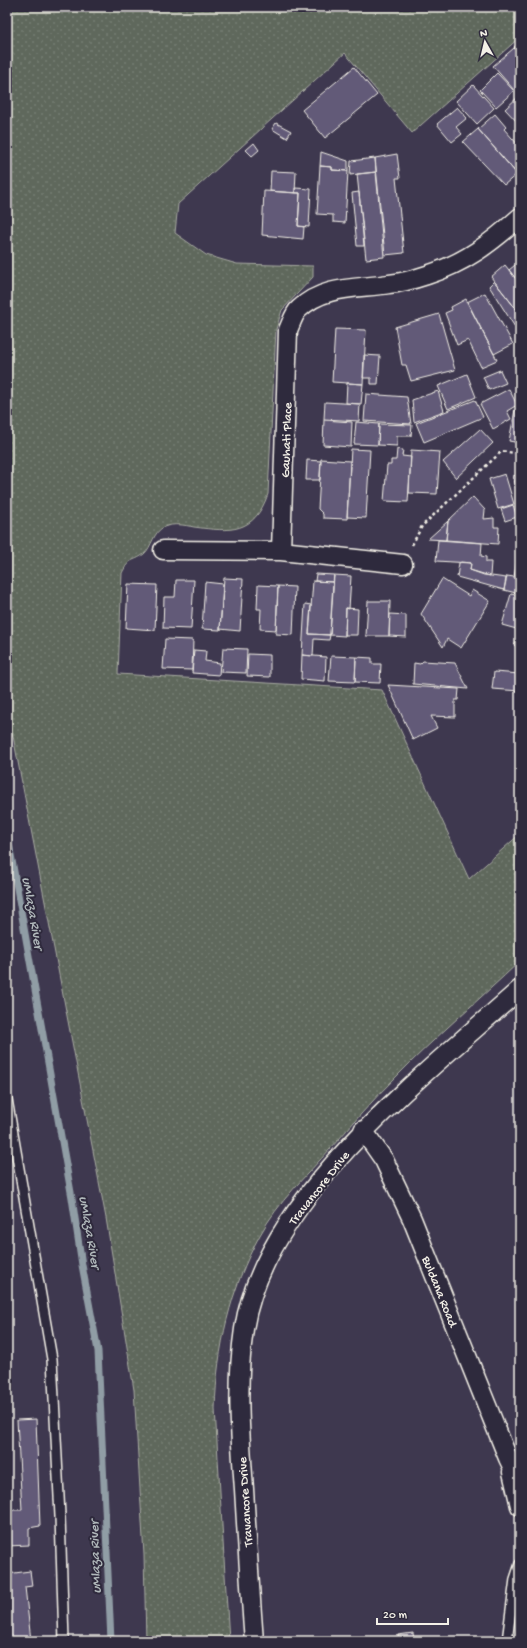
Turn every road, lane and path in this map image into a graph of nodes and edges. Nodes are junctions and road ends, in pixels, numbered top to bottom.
1 (520, 217) edge
2 (520, 454) edge
3 (163, 550) dead end
4 (281, 550) junction
5 (402, 564) joint
6 (520, 989) edge
7 (7, 1099) edge
8 (363, 1130) junction
9 (508, 1458) junction
10 (520, 1483) edge
11 (520, 1506) edge
12 (520, 1564) edge
13 (64, 1641) edge
14 (254, 1641) edge
15 (507, 1641) edge

1 - 4 street, Gauhati Place
2 - 5 path
3 - 4 street
4 - 5 street
6 - 8 street, Travancore Drive
7 - 13 lane
8 - 9 street, Buldana Road
8 - 14 street, Travancore Drive
9 - 10 street, Buldana Road
9 - 11 street, Buldana Road
12 - 15 lane

